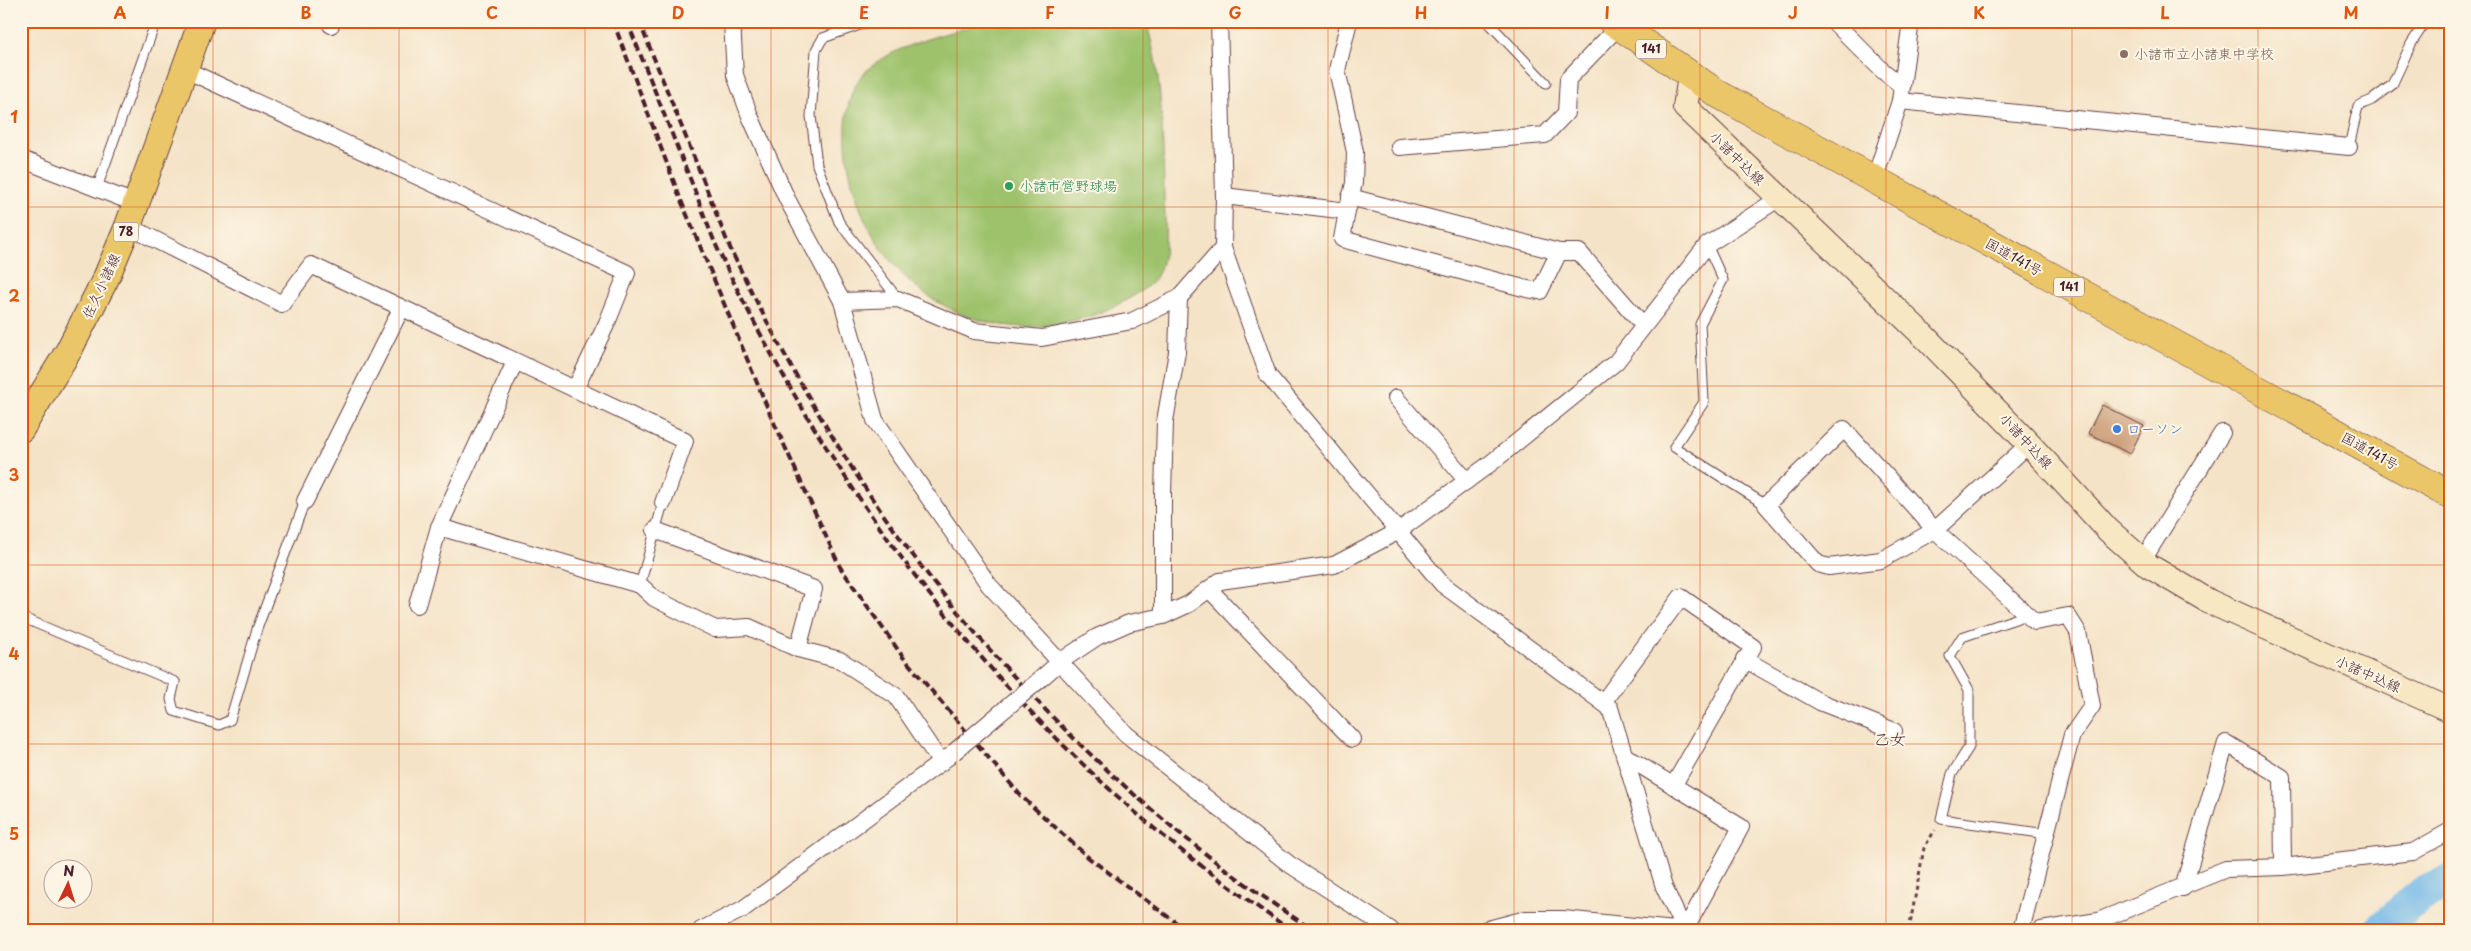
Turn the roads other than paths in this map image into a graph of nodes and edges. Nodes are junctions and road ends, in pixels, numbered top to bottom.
1 (156, 21) edge
2 (202, 21) edge
3 (732, 21) edge
4 (871, 21) edge
5 (1218, 21) edge
6 (1349, 21) edge
7 (1487, 21) edge
8 (1834, 21) edge
9 (1911, 21) edge
10 (2426, 21) edge
11 (1615, 24) edge
12 (186, 70) junction
13 (1690, 77) junction
14 (1546, 83) dead end
15 (1901, 93) junction
16 (2349, 147) joint
17 (1399, 148) dead end
18 (21, 158) edge
19 (1874, 181) junction
20 (96, 188) junction
21 (1224, 196) junction
22 (1778, 198) junction
23 (1349, 204) junction
24 (132, 215) junction
25 (1707, 245) junction
26 (1223, 248) junction
27 (1559, 252) junction
28 (1179, 298) junction
29 (898, 299) junction
30 (842, 302) junction
31 (401, 309) junction
32 (1643, 325) junction
33 (515, 362) junction
34 (575, 389) junction
35 (1396, 398) dead end
36 (21, 429) edge
37 (2222, 433) dead end
38 (2030, 444) junction
39 (1467, 480) junction
40 (2450, 495) edge
41 (305, 501) joint
42 (663, 503) joint
43 (1766, 505) junction
44 (439, 528) junction
45 (655, 530) junction
46 (1936, 530) junction
47 (1397, 532) junction
48 (2143, 560) junction
49 (640, 586) junction
50 (1209, 589) junction
51 (416, 605) dead end
52 (2027, 615) junction
53 (1164, 616) junction
54 (21, 617) edge
55 (798, 649) junction
56 (1744, 659) junction
57 (1061, 661) junction
58 (1603, 702) junction
59 (2450, 710) edge
60 (1894, 731) dead end
61 (1352, 739) dead end
62 (1625, 756) junction
63 (941, 762) junction
64 (1673, 786) junction
65 (2450, 831) edge
66 (2046, 834) junction
67 (2283, 867) junction
68 (2183, 888) junction
69 (701, 930) edge
70 (1391, 930) edge
71 (1484, 930) edge
72 (1675, 930) edge
73 (1684, 930) edge
74 (2021, 930) edge
75 (2041, 930) edge

1 - 20 lane
2 - 12 main road, 佐久小諸線 / 78
3 - 30 street
4 - 29 lane
5 - 21 street
6 - 23 street
7 - 14 lane
8 - 15 street
9 - 15 street
10 - 16 lane
11 - 13 highway, 国道141号 / 141
11 - 17 street
12 - 24 main road, 佐久小諸線 / 78
12 - 34 street
13 - 19 highway, 国道141号 / 141
13 - 22 main road, 小諸中込線
15 - 16 street
15 - 19 street
18 - 20 street
19 - 40 highway, 国道141号 / 141
20 - 24 street
21 - 23 street
21 - 26 street
22 - 25 street
22 - 38 main road, 小諸中込線
23 - 27 street
23 - 27 street
24 - 31 street
24 - 36 main road, 佐久小諸線 / 78
25 - 32 street
25 - 43 lane
26 - 28 street
26 - 47 street
27 - 32 street
28 - 29 street
28 - 53 street
29 - 30 street
30 - 57 street
31 - 33 street
31 - 41 street
32 - 39 street
33 - 34 street
33 - 44 street
34 - 42 street
35 - 39 street
37 - 48 street
38 - 46 street
38 - 48 main road, 小諸中込線
39 - 47 street
41 - 54 lane
42 - 45 lane
43 - 46 street
43 - 46 street
44 - 49 street
44 - 51 street
45 - 49 lane
45 - 55 street
46 - 52 street
47 - 50 street
47 - 58 street
48 - 59 main road, 小諸中込線
49 - 55 street
50 - 53 street
50 - 61 street
52 - 66 street
52 - 66 lane
53 - 57 street
55 - 63 street
56 - 58 street
56 - 60 street
56 - 64 street
57 - 63 street, bridge
57 - 70 street
58 - 62 street
62 - 64 street
62 - 73 street
63 - 69 street
64 - 73 street
65 - 67 street
66 - 74 street
67 - 68 street
67 - 68 street
68 - 75 street
71 - 72 street

